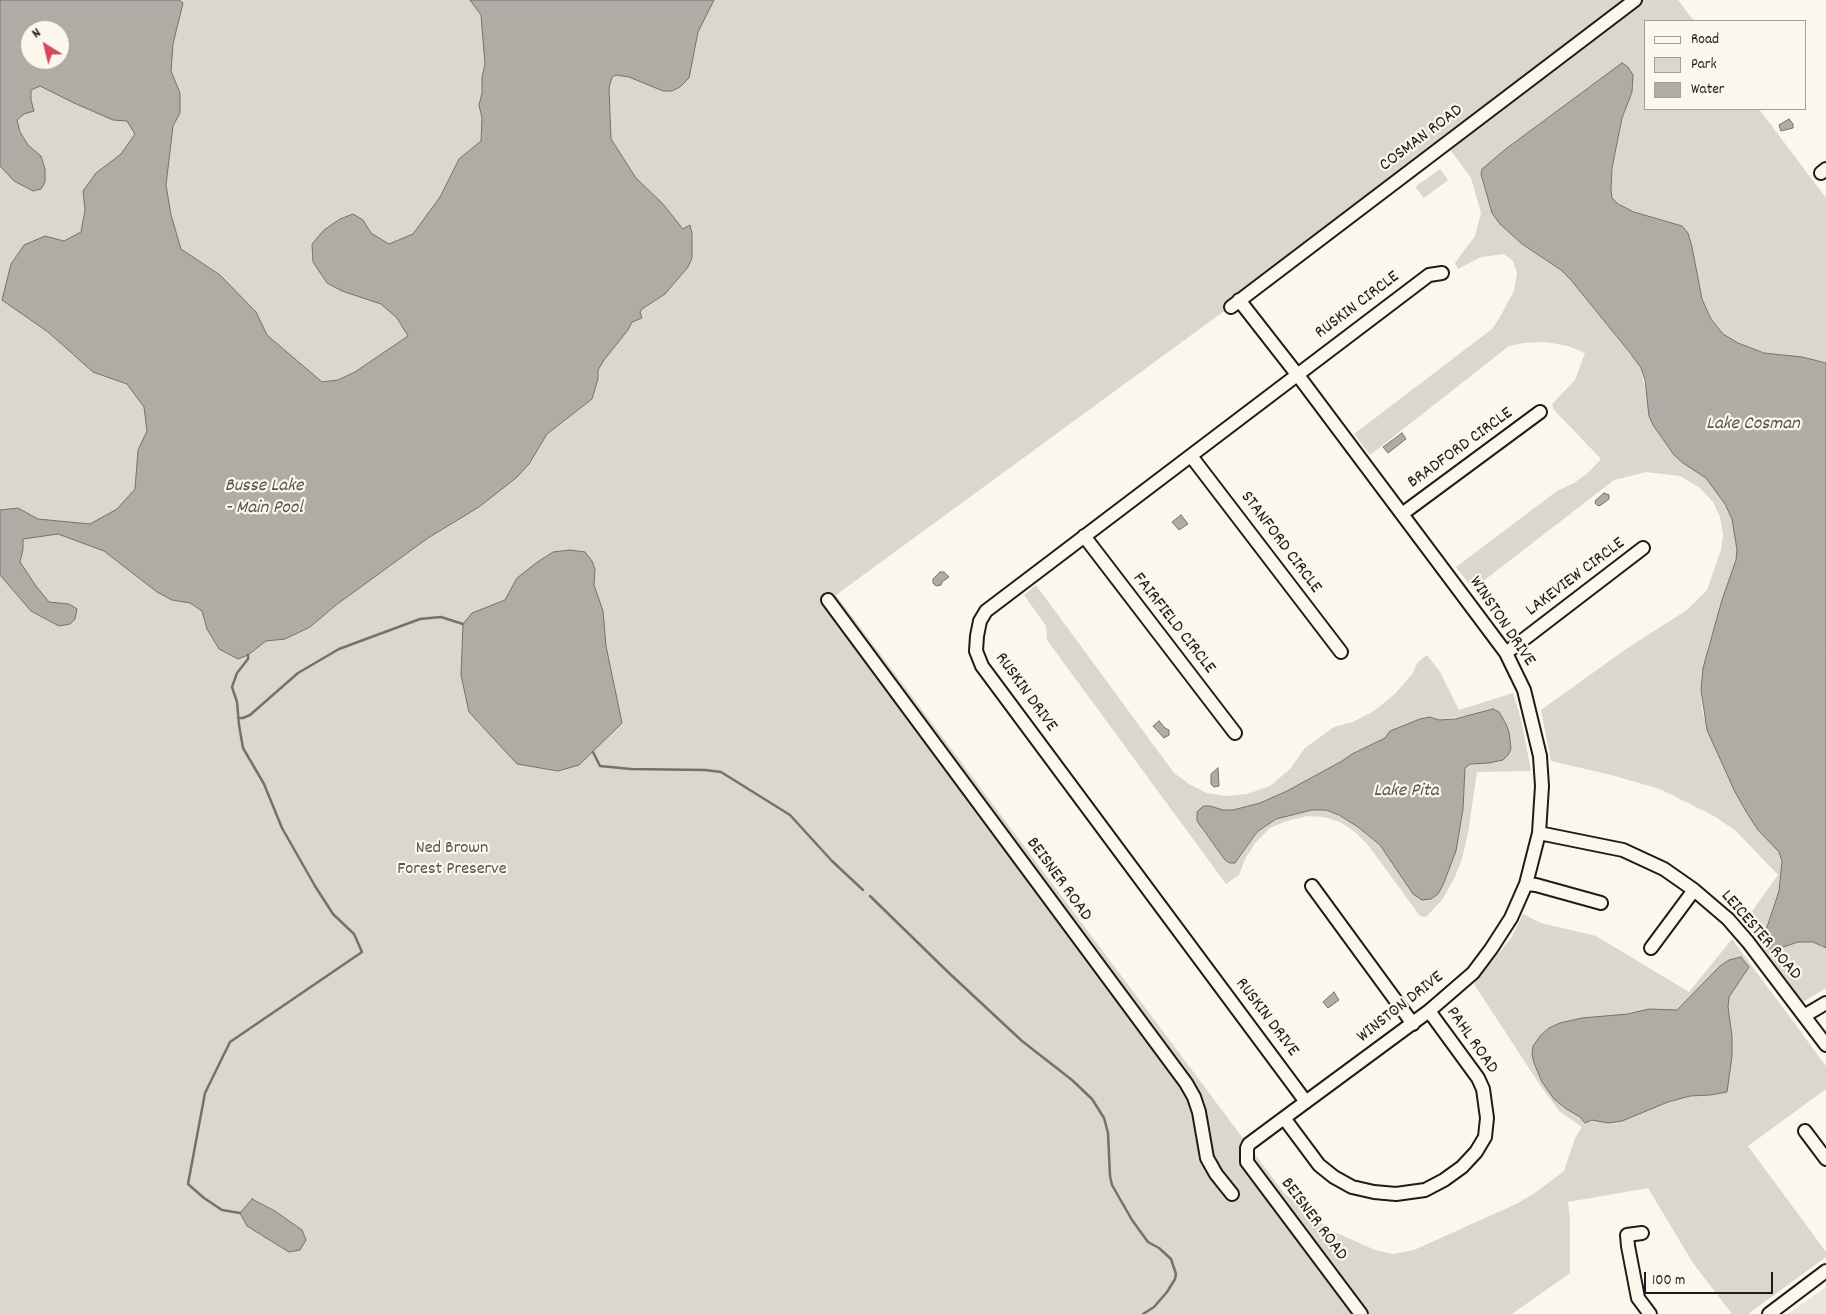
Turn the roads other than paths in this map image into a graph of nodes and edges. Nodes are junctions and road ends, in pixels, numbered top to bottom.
1 (1635, 0) edge
2 (1442, 273) dead end
3 (1235, 303) joint
4 (1297, 374) junction
5 (1540, 412) dead end
6 (1191, 456) junction
7 (1402, 514) junction
8 (1084, 536) junction
9 (1643, 548) dead end
10 (828, 600) dead end
11 (1341, 652) dead end
12 (1506, 653) junction
13 (1236, 732) dead end
14 (1539, 833) junction
15 (1526, 884) junction
16 (1312, 886) dead end
17 (1694, 890) junction
18 (1601, 903) dead end
19 (1651, 948) dead end
20 (1826, 1003) edge
21 (1429, 1011) junction
22 (1804, 1016) junction
23 (1413, 1024) junction
24 (1826, 1045) edge
25 (1306, 1102) junction
26 (1284, 1118) junction
27 (1805, 1131) dead end
28 (1249, 1144) joint
29 (1826, 1159) edge
30 (1232, 1194) dead end
31 (1642, 1233) dead end
32 (1826, 1271) edge
33 (1361, 1314) edge
34 (1650, 1314) edge
35 (1769, 1314) edge

1 - 3 street, COSMAN ROAD
2 - 4 street, RUSKIN CIRCLE
3 - 4 street, WINSTON DRIVE
4 - 6 street, RUSKIN DRIVE
4 - 7 street, WINSTON DRIVE
5 - 7 street, BRADFORD CIRCLE
6 - 8 street, RUSKIN DRIVE
6 - 11 street, STANFORD CIRCLE
7 - 12 street, WINSTON DRIVE
8 - 13 street, FAIRFIELD CIRCLE
8 - 25 street, RUSKIN DRIVE
9 - 12 street, LAKEVIEW CIRCLE
10 - 30 street, BEISNER ROAD
12 - 14 street, WINSTON DRIVE
14 - 15 street, WINSTON DRIVE
14 - 17 street, LEICESTER ROAD
15 - 18 street
15 - 21 street, WINSTON DRIVE
16 - 23 street
17 - 19 street
17 - 22 street, LEICESTER ROAD
20 - 22 street
21 - 23 street, WINSTON DRIVE
21 - 26 street, PAHL ROAD
22 - 24 street, LEICESTER ROAD
23 - 25 street, WINSTON DRIVE
25 - 26 street, WINSTON DRIVE
26 - 28 street, WINSTON DRIVE
27 - 29 street
28 - 33 street, BEISNER ROAD
31 - 34 street
32 - 35 street

